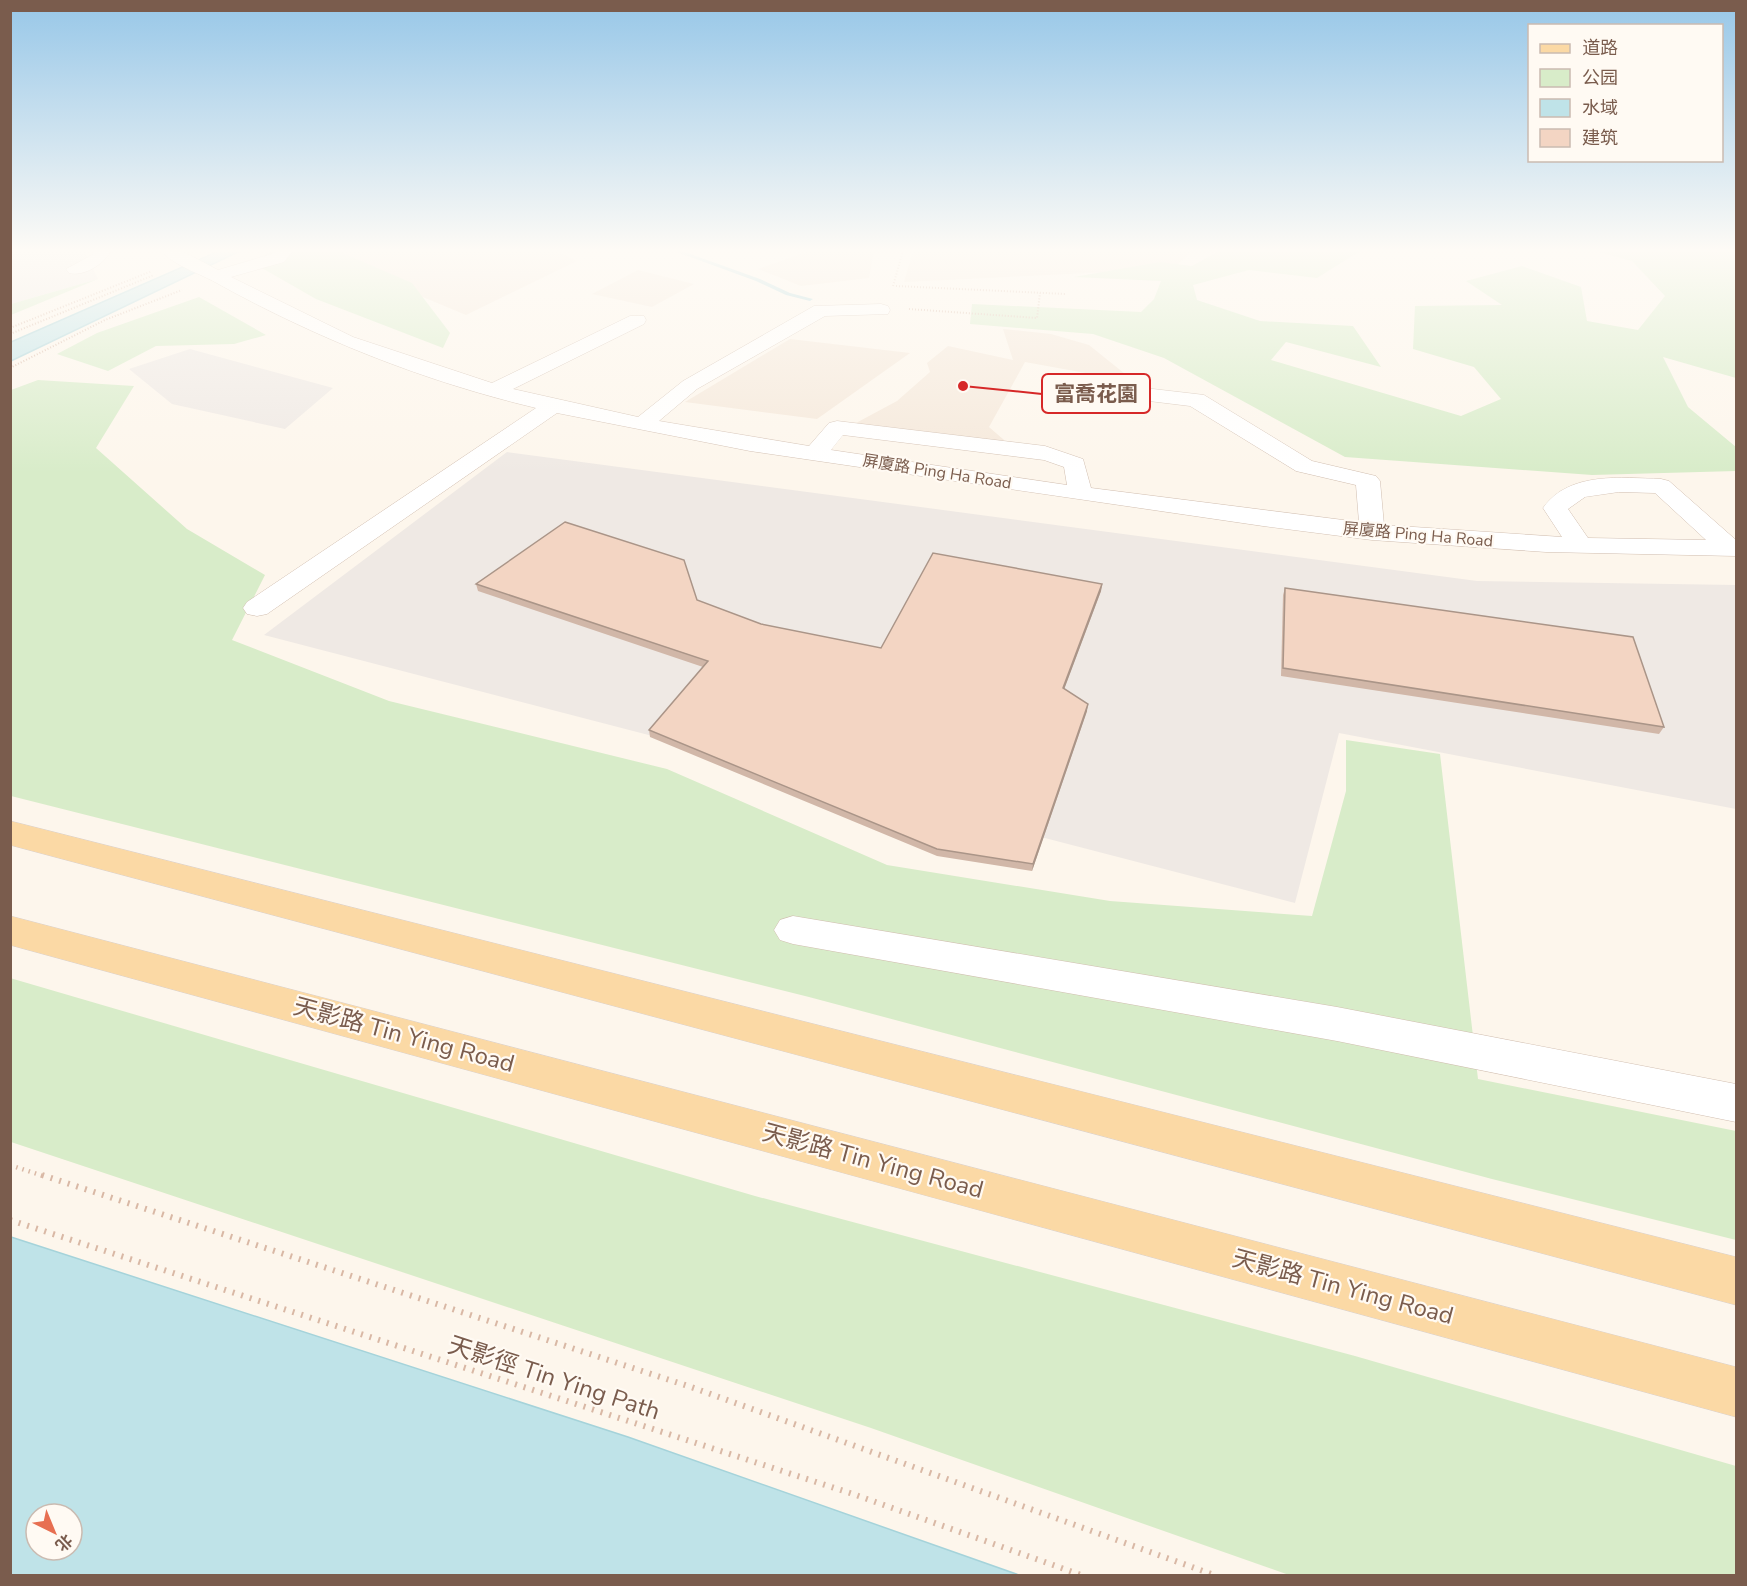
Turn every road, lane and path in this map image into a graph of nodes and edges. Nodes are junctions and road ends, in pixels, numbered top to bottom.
1 (31, 325) edge
2 (97, 325) edge
3 (310, 325) edge
4 (627, 325) edge
5 (795, 325) edge
6 (10, 334) edge
7 (10, 368) edge
8 (1067, 385) dead end
9 (493, 391) junction
10 (553, 406) junction
11 (643, 424) junction
12 (1014, 449) junction
13 (816, 453) junction
14 (989, 480) junction
15 (1078, 494) junction
16 (1372, 532) junction
17 (1580, 546) junction
18 (1734, 548) edge
19 (257, 608) dead end
20 (10, 833) edge
21 (10, 930) edge
22 (793, 930) dead end
23 (1737, 1103) edge
24 (10, 1165) edge
25 (10, 1220) edge
26 (1737, 1281) edge
27 (1737, 1392) edge
28 (1084, 1575) edge
29 (1217, 1575) edge

1 - 6 path
2 - 7 path
3 - 9 street, 屏廈路 Ping Ha Road
4 - 9 street
5 - 11 street
8 - 16 street
9 - 10 street, 屏廈路 Ping Ha Road
10 - 11 street, 屏廈路 Ping Ha Road
10 - 19 street
11 - 13 street, 屏廈路 Ping Ha Road
12 - 13 street
12 - 14 street
12 - 15 street
13 - 14 street, 屏廈路 Ping Ha Road
14 - 15 street, 屏廈路 Ping Ha Road
15 - 16 street, 屏廈路 Ping Ha Road
16 - 17 street, 屏廈路 Ping Ha Road
17 - 18 street, 屏廈路 Ping Ha Road
17 - 18 street
20 - 26 main road
21 - 27 main road, 天影路 Tin Ying Road
22 - 23 street
24 - 29 path
25 - 28 path, 天影徑 Tin Ying Path

